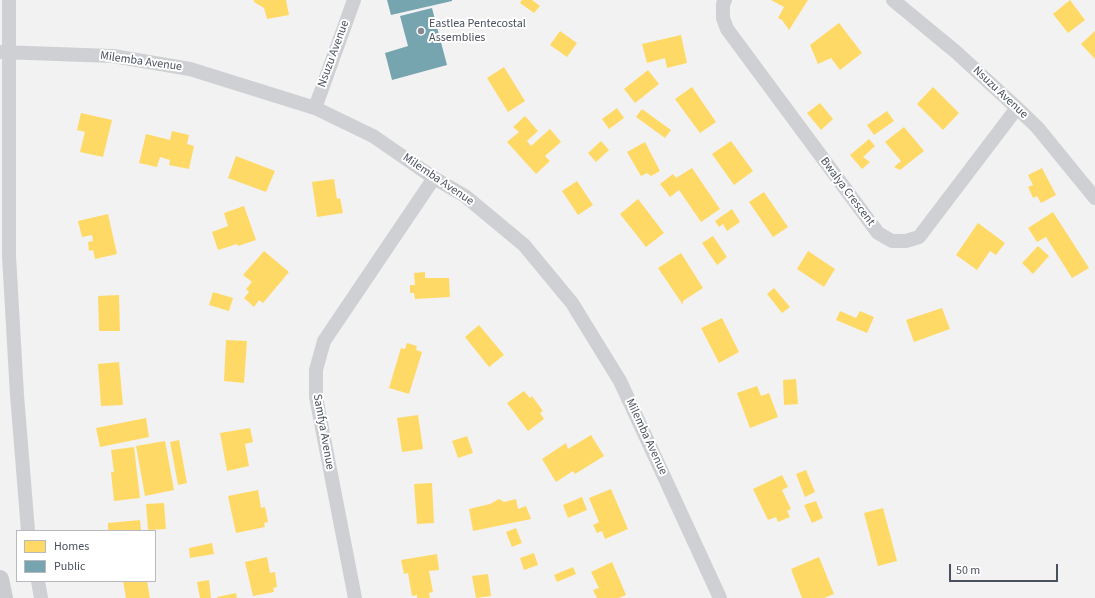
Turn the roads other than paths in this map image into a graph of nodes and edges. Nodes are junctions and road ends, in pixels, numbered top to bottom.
1 (9, 0) edge
2 (354, 0) edge
3 (725, 0) edge
4 (893, 0) edge
5 (4, 52) edge
6 (315, 108) junction
7 (1017, 108) junction
8 (434, 178) junction
9 (1095, 198) edge
10 (28, 530) edge
11 (0, 579) edge
12 (38, 582) edge
13 (4, 598) edge
14 (41, 598) edge
15 (356, 598) edge
16 (720, 598) edge

1 - 5 street
2 - 6 street, Nsuzu Avenue
3 - 7 street, Bwalya Crescent
4 - 7 street, Nsuzu Avenue
5 - 6 street, Milemba Avenue
5 - 10 street
6 - 8 street, Milemba Avenue
7 - 9 street, Nsuzu Avenue
8 - 15 street, Samfya Avenue
8 - 16 street, Milemba Avenue
11 - 13 main road
12 - 14 street

